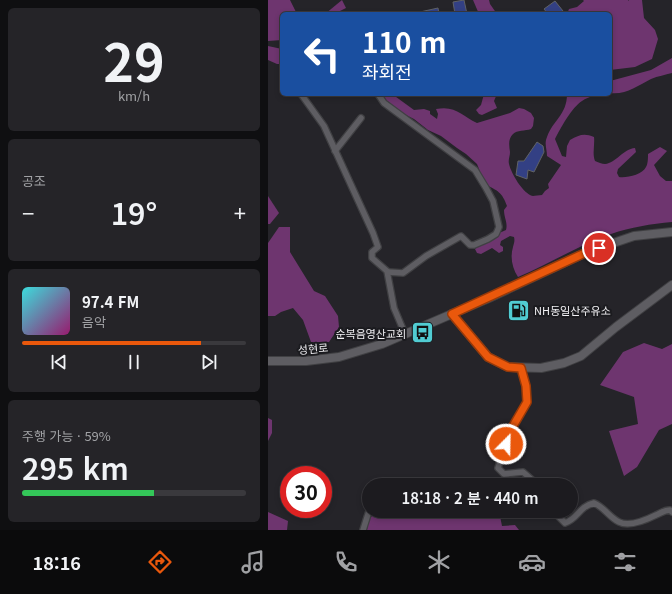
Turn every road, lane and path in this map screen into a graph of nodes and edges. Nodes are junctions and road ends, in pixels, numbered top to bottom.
1 (302, 96) edge
2 (379, 96) edge
3 (360, 118) dead end
4 (335, 151) junction
5 (672, 232) edge
6 (388, 272) junction
7 (672, 285) edge
8 (452, 314) junction
9 (405, 334) junction
10 (268, 361) edge
11 (521, 368) junction
12 (530, 478) edge
13 (672, 512) edge
14 (578, 513) edge
15 (367, 518) edge
16 (560, 518) edge
17 (574, 518) edge
18 (363, 530) edge

1 - 4 street
2 - 6 street
3 - 4 street
4 - 6 street
5 - 8 main road, 성현로
6 - 9 street
7 - 11 main road
8 - 9 main road, 성현로
8 - 11 main road
9 - 10 main road, 성현로
11 - 12 street
13 - 14 street
15 - 18 street
16 - 17 street

